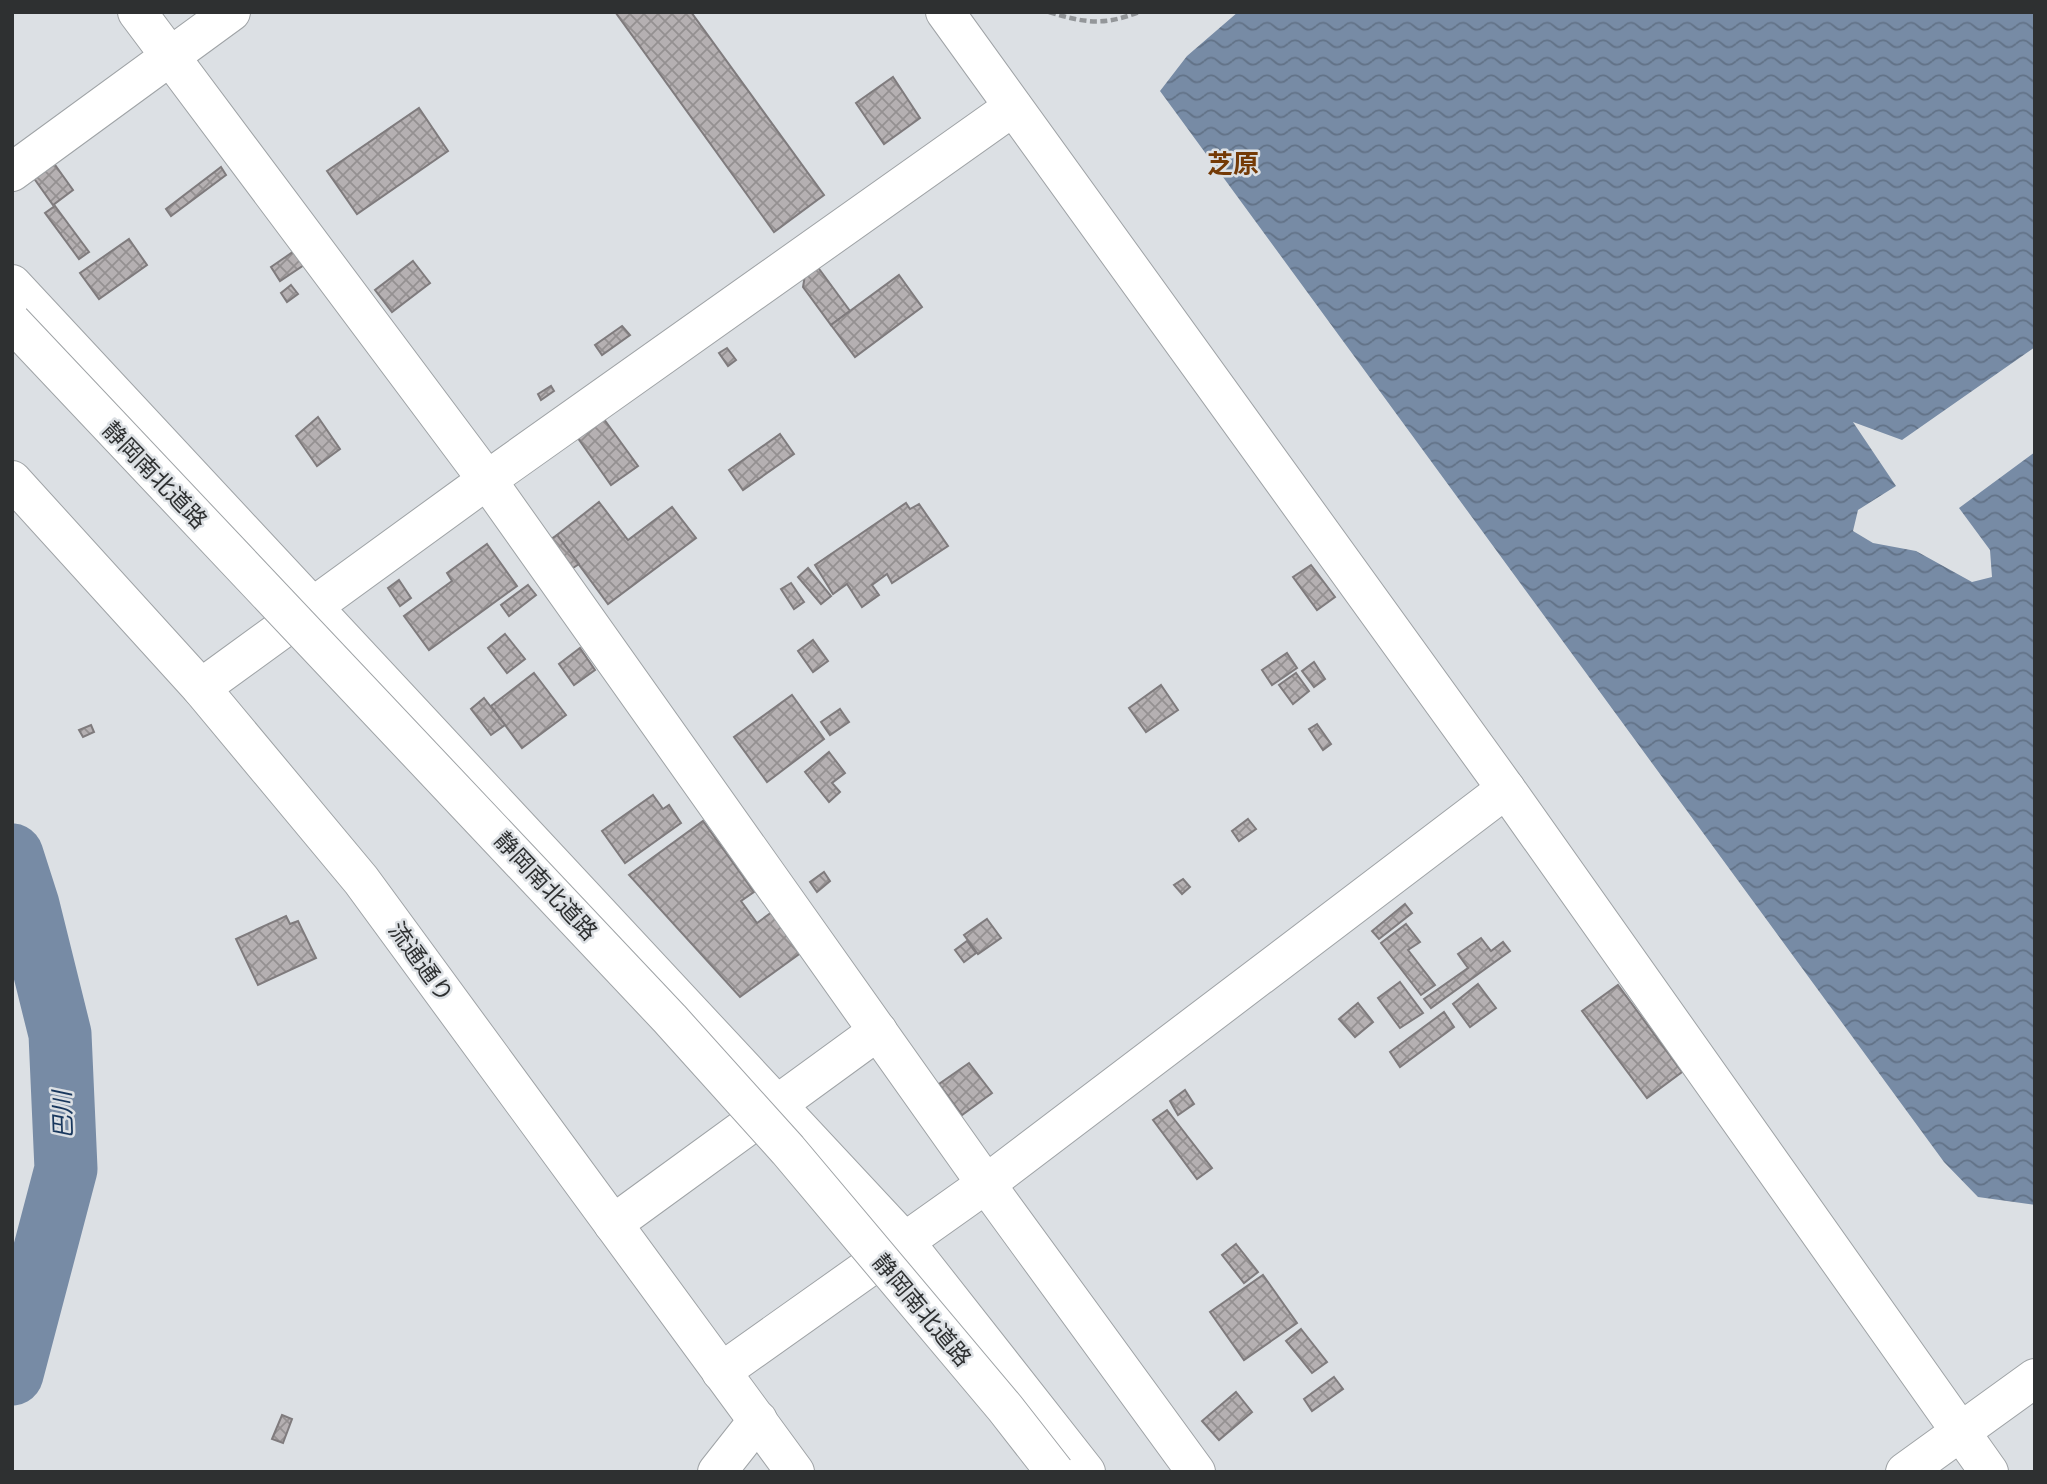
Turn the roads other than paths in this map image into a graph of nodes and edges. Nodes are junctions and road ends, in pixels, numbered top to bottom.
1 (137, 12) edge
2 (231, 12) edge
3 (945, 12) edge
4 (170, 56) junction
5 (1013, 107) junction
6 (12, 172) edge
7 (12, 284) edge
8 (12, 322) edge
9 (12, 350) edge
10 (12, 480) edge
11 (487, 480) junction
12 (312, 607) junction
13 (201, 688) junction
14 (1506, 789) junction
15 (878, 1031) junction
16 (780, 1105) junction
17 (986, 1184) junction
18 (613, 1224) junction
19 (906, 1243) junction
20 (721, 1373) junction
21 (2035, 1378) edge
22 (758, 1420) junction
23 (1959, 1432) junction
24 (717, 1472) edge
25 (795, 1472) edge
26 (1030, 1472) edge
27 (1055, 1472) edge
28 (1086, 1472) edge
29 (1196, 1472) edge
30 (1905, 1472) edge
31 (1989, 1472) edge

1 - 4 main road
2 - 4 main road
3 - 5 main road
4 - 6 main road
4 - 11 main road
5 - 11 main road
5 - 14 main road
7 - 12 main road
8 - 27 main road, 静岡南北道路, bridge
9 - 26 main road, 静岡南北道路
10 - 13 main road, 流通通り
11 - 12 main road
11 - 15 main road
12 - 13 main road
12 - 16 main road
13 - 18 main road, 流通通り
14 - 17 main road
14 - 23 main road
15 - 16 main road
15 - 17 main road
16 - 18 main road
16 - 19 main road
17 - 19 main road
17 - 29 main road
18 - 20 main road, 流通通り
19 - 20 main road
19 - 28 main road
20 - 22 main road, 流通通り
21 - 23 main road
22 - 24 main road
22 - 25 main road, 流通通り
23 - 30 main road
23 - 31 main road

